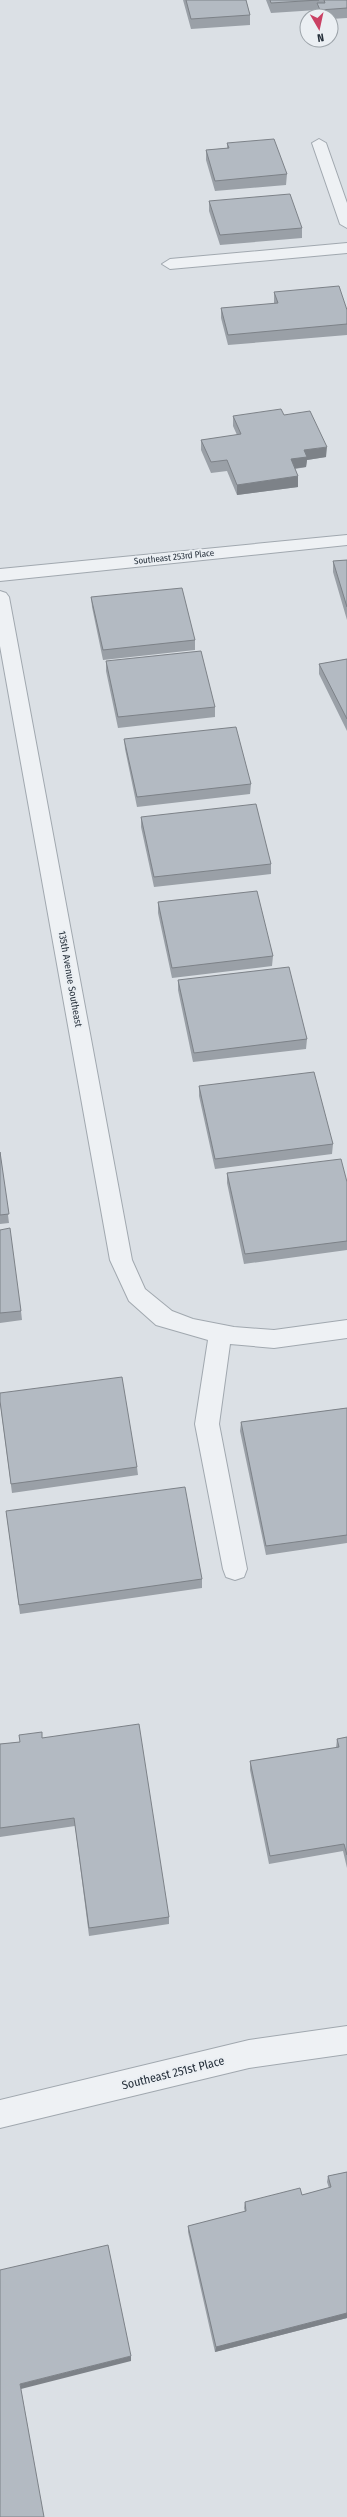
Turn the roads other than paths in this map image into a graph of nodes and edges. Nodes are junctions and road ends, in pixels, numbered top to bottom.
1 (319, 143) dead end
2 (347, 224) edge
3 (347, 248) edge
4 (170, 264) dead end
5 (347, 540) edge
6 (0, 575) edge
7 (0, 597) edge
8 (347, 1329) edge
9 (220, 1333) junction
10 (235, 1569) dead end
11 (347, 2040) edge
12 (0, 2114) edge

1 - 2 street
3 - 4 street
5 - 6 street, Southeast 253rd Place
7 - 9 street, 135th Avenue Southeast
8 - 9 street, 135th Avenue Southeast
9 - 10 street
11 - 12 street, Southeast 251st Place

